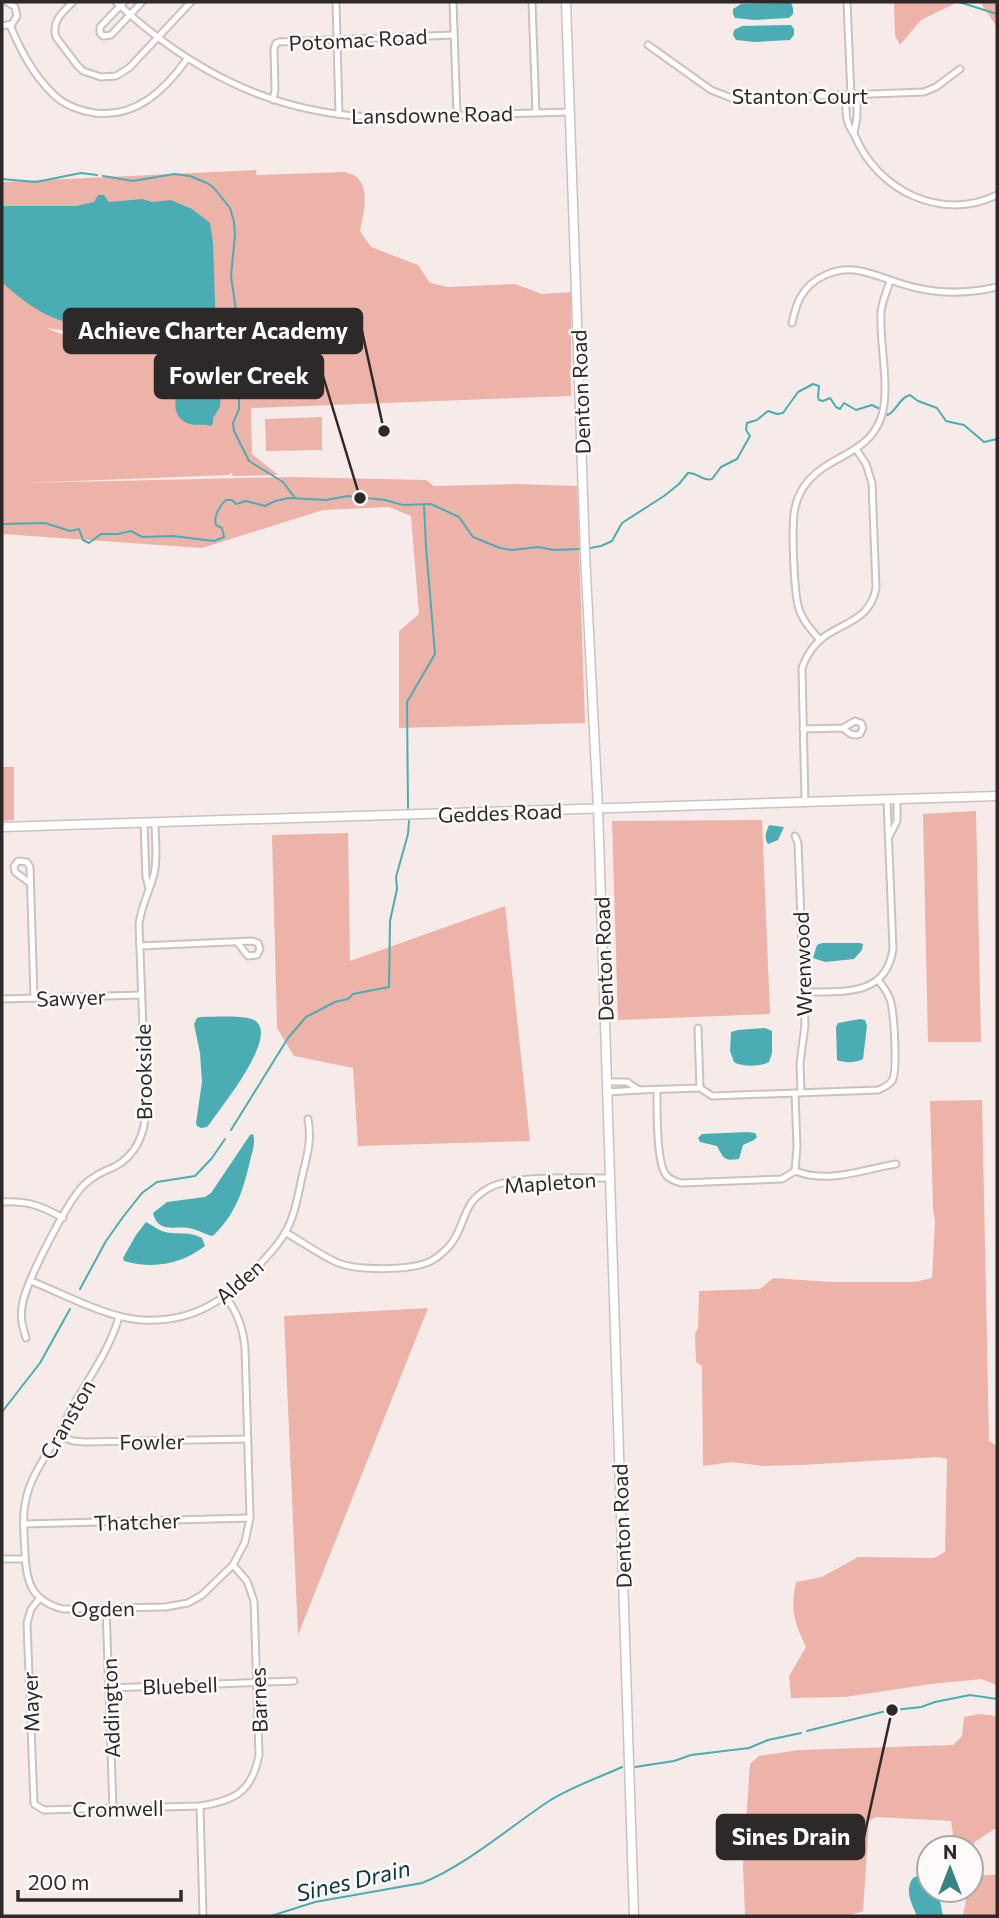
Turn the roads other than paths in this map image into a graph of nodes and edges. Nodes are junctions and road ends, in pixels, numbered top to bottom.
1 (73, 2) edge
2 (142, 2) edge
3 (191, 2) edge
4 (336, 2) edge
5 (453, 2) edge
6 (532, 2) edge
7 (566, 2) edge
8 (847, 2) edge
9 (12, 3) edge
10 (120, 3) edge
11 (130, 15) junction
12 (10, 25) junction
13 (2, 26) edge
14 (454, 35) junction
15 (157, 38) junction
16 (337, 39) junction
17 (648, 45) dead end
18 (187, 59) junction
19 (960, 69) dead end
20 (851, 96) junction
21 (273, 100) junction
22 (570, 111) junction
23 (536, 113) junction
24 (339, 114) junction
25 (457, 115) junction
26 (854, 133) junction
27 (997, 195) edge
28 (890, 281) junction
29 (997, 287) edge
30 (792, 323) dead end
31 (856, 449) junction
32 (820, 640) junction
33 (843, 728) dead end
34 (803, 729) junction
35 (997, 796) edge
36 (897, 800) junction
37 (887, 801) junction
38 (805, 803) junction
39 (598, 807) junction
40 (144, 822) junction
41 (155, 822) junction
42 (2, 827) edge
43 (795, 836) dead end
44 (889, 838) junction
45 (30, 883) dead end
46 (149, 888) junction
47 (237, 942) dead end
48 (140, 946) junction
49 (878, 980) junction
50 (804, 992) junction
51 (141, 995) junction
52 (34, 998) junction
53 (2, 999) edge
54 (698, 1028) dead end
55 (607, 1082) junction
56 (700, 1088) junction
57 (639, 1090) junction
58 (656, 1090) junction
59 (608, 1092) junction
60 (798, 1093) junction
61 (308, 1119) dead end
62 (896, 1164) dead end
63 (795, 1171) junction
64 (610, 1178) junction
65 (2, 1202) edge
66 (62, 1218) junction
67 (285, 1232) junction
68 (32, 1280) junction
69 (226, 1297) junction
70 (119, 1317) junction
71 (26, 1338) dead end
72 (58, 1435) junction
73 (248, 1439) junction
74 (250, 1518) junction
75 (24, 1524) junction
76 (2, 1559) edge
77 (25, 1559) junction
78 (233, 1565) junction
79 (40, 1598) junction
80 (106, 1608) junction
81 (294, 1681) dead end
82 (257, 1682) junction
83 (109, 1688) junction
84 (200, 1806) junction
85 (38, 1807) joint
86 (113, 1808) junction
87 (203, 1916) edge
88 (634, 1916) edge

1 - 15 street
2 - 11 street
3 - 15 street
4 - 16 street
5 - 14 street
6 - 23 street
7 - 22 street, Denton Road
8 - 20 street
9 - 12 street
10 - 11 street, Lansdowne Road
10 - 11 street
11 - 15 street, Lansdowne Road
12 - 13 street
12 - 18 street
14 - 16 street, Potomac Road
14 - 25 street
15 - 18 street, Lansdowne Road
16 - 21 street, Potomac Road
16 - 24 street
17 - 20 street, Stanton Court
18 - 21 street, Lansdowne Road
19 - 20 street, Stanton Court
20 - 26 street
20 - 26 street
21 - 24 street, Lansdowne Road
22 - 23 street, Lansdowne Road
22 - 39 street, Denton Road
23 - 25 street, Lansdowne Road
24 - 25 street, Lansdowne Road
26 - 27 street
28 - 29 street
28 - 30 street
28 - 31 street
31 - 32 street
31 - 32 street
32 - 34 street
33 - 34 street
34 - 38 street
35 - 36 street, Geddes Road
36 - 37 street, Geddes Road
36 - 44 street
37 - 38 street, Geddes Road
37 - 44 street
38 - 39 street, Geddes Road
39 - 41 street, Geddes Road
39 - 55 street, Denton Road
40 - 41 street, Geddes Road
40 - 42 street, Geddes Road
40 - 46 street, Brookside
41 - 46 street, Brookside
43 - 50 street, Wrenwood
44 - 49 street
45 - 52 street
46 - 48 street, Brookside
47 - 48 street
48 - 51 street, Brookside
49 - 50 street
49 - 60 street
50 - 60 street, Wrenwood
51 - 52 street, Sawyer
51 - 66 street, Brookside
52 - 53 street, Sawyer
54 - 56 street
55 - 57 street
55 - 59 street, Denton Road
56 - 58 street
56 - 60 street
57 - 58 street
57 - 59 street
58 - 63 street
59 - 64 street, Denton Road
60 - 63 street, Wrenwood
61 - 67 street, Alden
62 - 63 street
64 - 67 street, Mapleton
64 - 88 street, Denton Road
65 - 66 street
66 - 68 street, Brookside
67 - 69 street, Alden
68 - 70 street, Alden
68 - 71 street, Brookside
69 - 70 street, Alden
69 - 73 street
70 - 72 street, Cranston
72 - 73 street, Fowler
72 - 75 street, Cranston
73 - 74 street
74 - 75 street, Thatcher
74 - 78 street
75 - 77 street, Ogden
76 - 77 street
77 - 79 street, Ogden
78 - 80 street, Ogden
78 - 82 street, Barnes
79 - 80 street, Ogden
79 - 85 street, Mayer
80 - 83 street, Addington
81 - 82 street, Bluebell
82 - 83 street, Bluebell
82 - 84 street, Barnes
83 - 86 street, Addington
84 - 86 street, Cromwell
84 - 87 street
85 - 86 street, Cromwell

